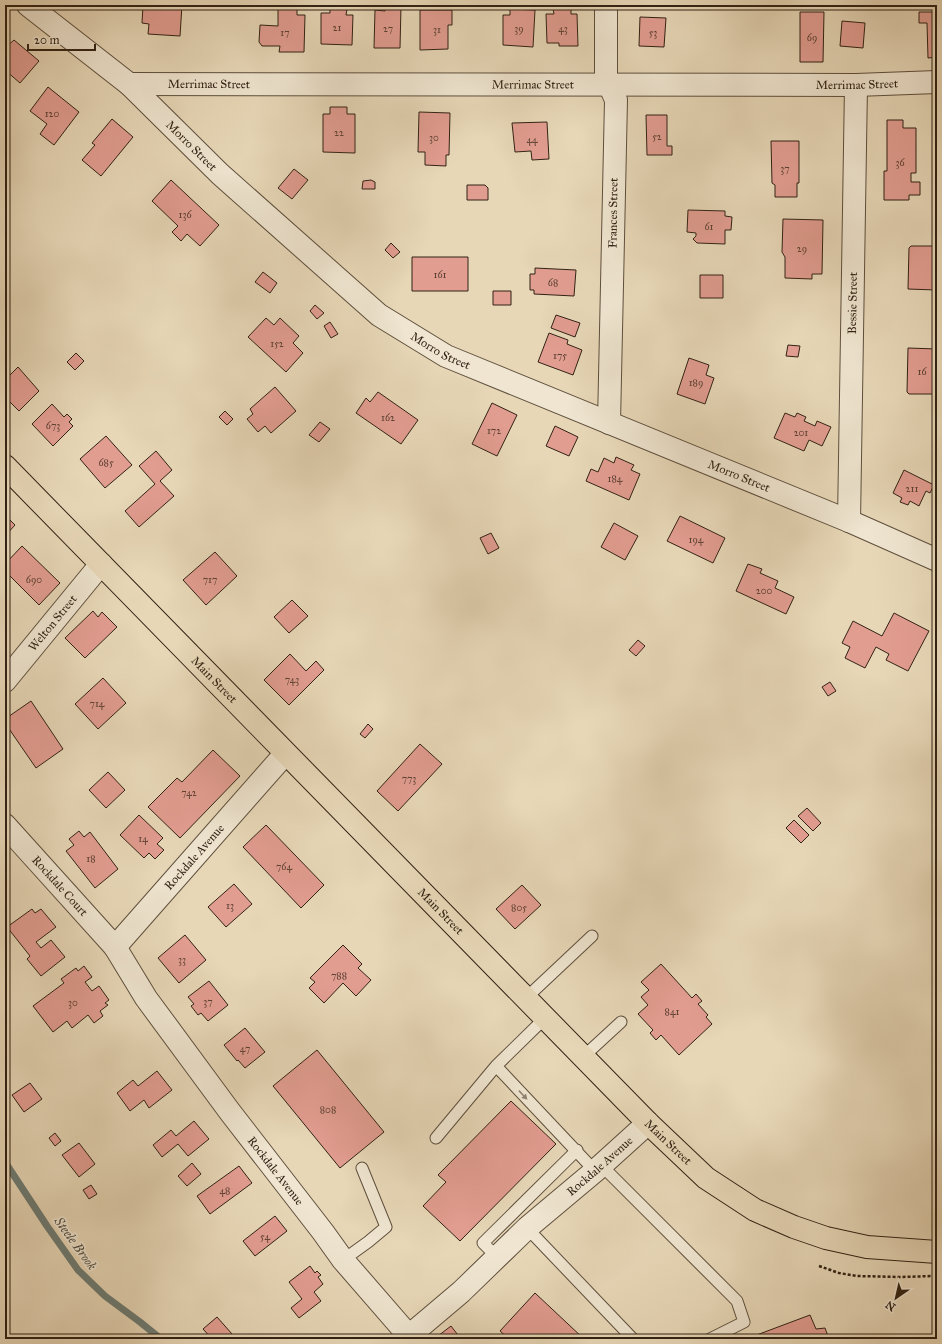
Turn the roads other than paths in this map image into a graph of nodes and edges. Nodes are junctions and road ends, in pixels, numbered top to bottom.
1 (28, 5) edge
2 (606, 5) edge
3 (937, 82) edge
4 (128, 84) junction
5 (609, 85) junction
6 (856, 85) junction
7 (609, 423) junction
8 (5, 466) edge
9 (849, 521) junction
10 (937, 560) edge
11 (101, 564) junction
12 (5, 682) edge
13 (285, 754) junction
14 (5, 825) edge
15 (592, 936) dead end
16 (114, 947) junction
17 (526, 998) junction
18 (545, 1018) junction
19 (621, 1022) dead end
20 (583, 1057) junction
21 (496, 1066) junction
22 (648, 1123) junction
23 (436, 1138) dead end
24 (576, 1150) junction
25 (362, 1168) dead end
26 (598, 1168) junction
27 (528, 1228) junction
28 (937, 1252) edge
29 (498, 1258) junction
30 (343, 1260) junction
31 (409, 1338) edge
32 (633, 1339) edge
33 (710, 1339) edge

1 - 4 street, Morro Street
2 - 5 street, Frances Street
3 - 6 street, Merrimac Street
4 - 5 street, Merrimac Street
4 - 7 street, Morro Street
5 - 6 street, Merrimac Street
5 - 7 street, Frances Street
6 - 9 street, Bessie Street
7 - 9 street, Morro Street
8 - 11 main road, Main Street
9 - 10 street, Morro Street
11 - 12 street, Welton Street
11 - 13 main road, Main Street
13 - 16 street, Rockdale Avenue
13 - 17 main road, Main Street
14 - 16 street, Rockdale Court
15 - 17 lane
16 - 30 street, Rockdale Avenue
17 - 18 main road, Main Street
18 - 20 main road, Main Street
18 - 21 lane
19 - 20 lane
20 - 22 main road, Main Street
21 - 23 lane
21 -> 24 lane
22 - 26 street, Rockdale Avenue
22 - 28 main road, Main Street
24 - 26 lane
24 - 29 lane
25 - 30 lane
26 - 27 street, Rockdale Avenue
26 - 33 lane
27 - 29 street, Rockdale Avenue
27 - 32 lane
29 - 31 street, Rockdale Avenue
30 - 31 street, Rockdale Avenue

